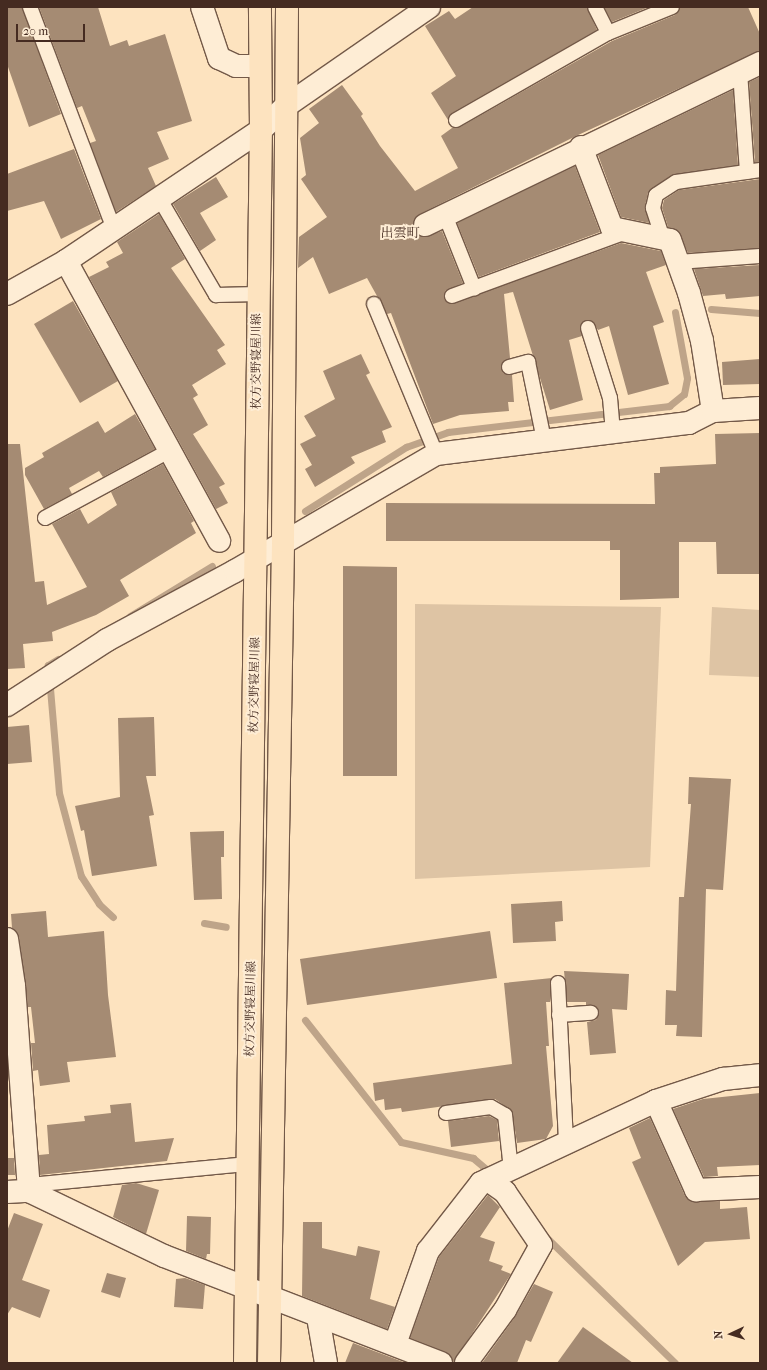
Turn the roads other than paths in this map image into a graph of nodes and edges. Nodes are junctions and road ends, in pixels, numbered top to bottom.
1 (30, 7) edge
2 (202, 7) edge
3 (260, 7) edge
4 (287, 7) edge
5 (429, 7) edge
6 (595, 7) edge
7 (672, 7) edge
8 (608, 33) junction
9 (760, 63) edge
10 (259, 66) junction
11 (740, 72) junction
12 (286, 106) junction
13 (456, 120) dead end
14 (261, 130) junction
15 (581, 147) junction
16 (753, 171) edge
17 (158, 196) junction
18 (445, 215) junction
19 (425, 225) dead end
20 (113, 227) junction
21 (627, 232) junction
22 (663, 239) junction
23 (760, 256) edge
24 (66, 261) junction
25 (678, 262) junction
26 (474, 288) junction
27 (7, 294) edge
28 (258, 294) junction
29 (452, 296) dead end
30 (374, 304) dead end
31 (588, 328) dead end
32 (510, 367) dead end
33 (760, 408) edge
34 (713, 411) junction
35 (542, 425) junction
36 (612, 426) junction
37 (434, 448) junction
38 (171, 450) junction
39 (45, 518) dead end
40 (219, 541) dead end
41 (283, 541) junction
42 (256, 558) junction
43 (7, 705) edge
44 (7, 939) edge
45 (558, 983) dead end
46 (591, 1013) dead end
47 (559, 1015) junction
48 (760, 1075) edge
49 (656, 1101) junction
50 (446, 1113) dead end
51 (566, 1143) junction
52 (249, 1164) junction
53 (498, 1175) junction
54 (760, 1187) edge
55 (29, 1188) junction
56 (7, 1192) edge
57 (248, 1288) junction
58 (271, 1297) junction
59 (318, 1317) junction
60 (395, 1344) junction
61 (245, 1363) edge
62 (269, 1363) edge
63 (326, 1363) edge
64 (441, 1363) edge
65 (466, 1363) edge

1 - 20 lane
2 - 10 street
3 - 10 main road, 枚方交野寝屋川線
4 - 12 main road, 枚方交野寝屋川線
5 - 12 street
6 - 8 lane
7 - 8 lane
8 - 13 lane
9 - 11 street
10 - 14 main road, 枚方交野寝屋川線
11 - 15 street
11 - 16 lane
12 - 14 street
12 - 41 main road, 枚方交野寝屋川線
14 - 17 street
14 - 28 main road, 枚方交野寝屋川線
15 - 18 street
15 - 21 street
16 - 22 lane
17 - 20 street
17 - 28 lane
18 - 19 street
18 - 26 lane
20 - 24 street
21 - 22 street
21 - 26 lane
22 - 25 street
23 - 25 lane
24 - 27 street
24 - 38 street
25 - 34 street
26 - 29 lane
28 - 42 main road, 枚方交野寝屋川線
30 - 37 lane
31 - 36 lane
32 - 35 lane
33 - 34 street
34 - 36 street
35 - 36 street
35 - 37 street
37 - 41 street
38 - 39 lane
38 - 40 street
41 - 42 street
41 - 58 main road, 枚方交野寝屋川線
42 - 43 street
42 - 52 main road, 枚方交野寝屋川線
44 - 55 street
45 - 47 lane
46 - 47 lane
47 - 51 lane
48 - 49 street
49 - 51 street
49 - 54 street
50 - 53 lane
51 - 53 street
52 - 55 lane
52 - 57 main road, 枚方交野寝屋川線
53 - 60 street
53 - 65 street
55 - 56 street
55 - 57 street
57 - 58 street
57 - 61 main road, 枚方交野寝屋川線
58 - 59 street
58 - 62 main road, 枚方交野寝屋川線
59 - 60 street
59 - 63 street
60 - 64 street

